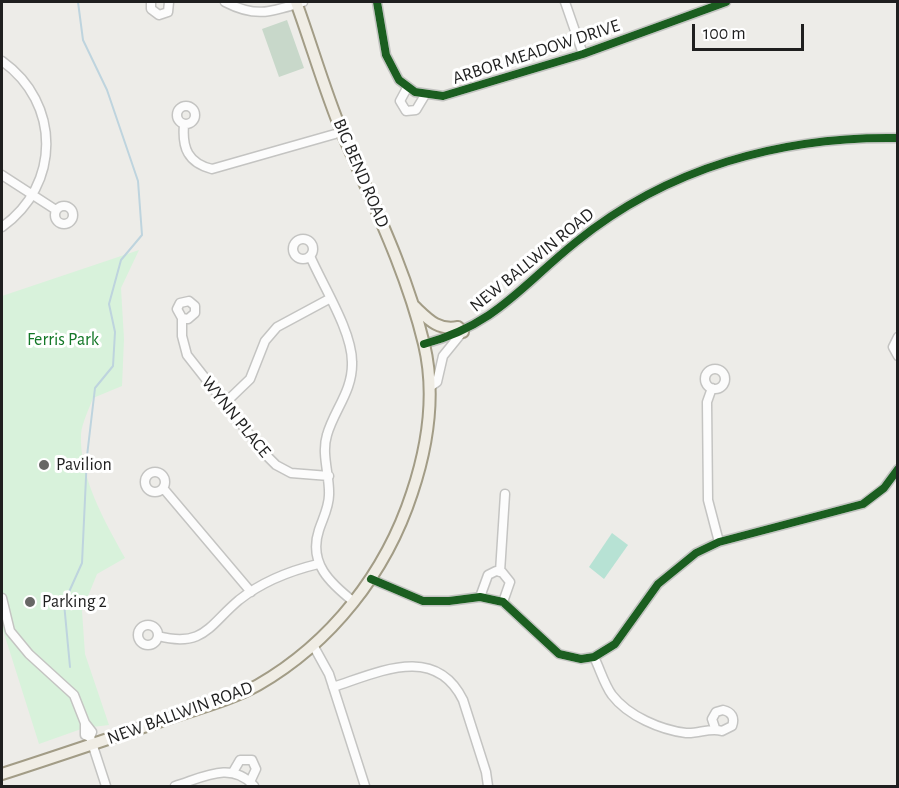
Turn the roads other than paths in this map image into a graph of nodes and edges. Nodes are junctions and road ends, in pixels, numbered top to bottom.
1 (151, 2) edge
2 (169, 2) edge
3 (225, 2) edge
4 (299, 2) edge
5 (377, 2) edge
6 (565, 2) edge
7 (726, 2) edge
8 (583, 54) junction
9 (2, 61) edge
10 (407, 88) junction
11 (425, 95) junction
12 (184, 125) dead end
13 (342, 132) junction
14 (897, 138) edge
15 (2, 175) edge
16 (33, 195) junction
17 (56, 210) dead end
18 (2, 227) edge
19 (310, 256) dead end
20 (329, 299) junction
21 (411, 303) junction
22 (182, 318) dead end
23 (463, 332) junction
24 (897, 337) edge
25 (424, 344) junction
26 (897, 356) edge
27 (430, 387) junction
28 (712, 388) dead end
29 (224, 404) junction
30 (897, 469) edge
31 (329, 476) junction
32 (163, 488) dead end
33 (505, 494) dead end
34 (719, 542) junction
35 (318, 564) junction
36 (500, 572) junction
37 (371, 579) junction
38 (251, 592) junction
39 (480, 597) junction
40 (2, 598) edge
41 (354, 602) junction
42 (503, 602) junction
43 (158, 636) dead end
44 (313, 645) junction
45 (594, 657) junction
46 (333, 687) junction
47 (716, 728) dead end
48 (91, 741) junction
49 (233, 772) junction
50 (2, 774) edge
51 (250, 783) edge
52 (106, 786) edge
53 (175, 786) edge
54 (365, 786) edge
55 (488, 786) edge

1 - 2 street
3 - 4 street
4 - 13 main road, BIG BEND ROAD
5 - 10 street
6 - 8 street
7 - 8 street, ARBOR MEADOW DRIVE
8 - 11 street, ARBOR MEADOW DRIVE
9 - 16 street
10 - 11 street, ARBOR MEADOW DRIVE
10 - 11 street
12 - 13 street
13 - 21 main road, BIG BEND ROAD
14 - 23 street, NEW BALLWIN ROAD
15 - 16 street
16 - 17 street
16 - 18 street
19 - 20 street
20 - 29 street
20 - 31 street
21 - 23 main road
21 - 25 main road, BIG BEND ROAD
22 - 29 street, WYNN PLACE
23 - 25 street, NEW BALLWIN ROAD
23 - 27 street
24 - 26 street
25 - 27 main road, NEW BALLWIN ROAD
27 - 37 main road, NEW BALLWIN ROAD
28 - 34 street
29 - 31 street, WYNN PLACE
30 - 34 street
31 - 35 street
32 - 38 street
33 - 36 street
34 - 45 street
35 - 38 street
35 - 41 street
36 - 39 street
36 - 42 street
37 - 39 street
37 - 41 main road, NEW BALLWIN ROAD
38 - 43 street
39 - 42 street
40 - 48 street
41 - 44 main road, NEW BALLWIN ROAD
42 - 45 street
44 - 46 street
44 - 48 main road, NEW BALLWIN ROAD
45 - 47 street
46 - 54 street
46 - 55 street
48 - 50 main road, NEW BALLWIN ROAD
48 - 52 street
49 - 51 street
49 - 51 street
49 - 53 street

